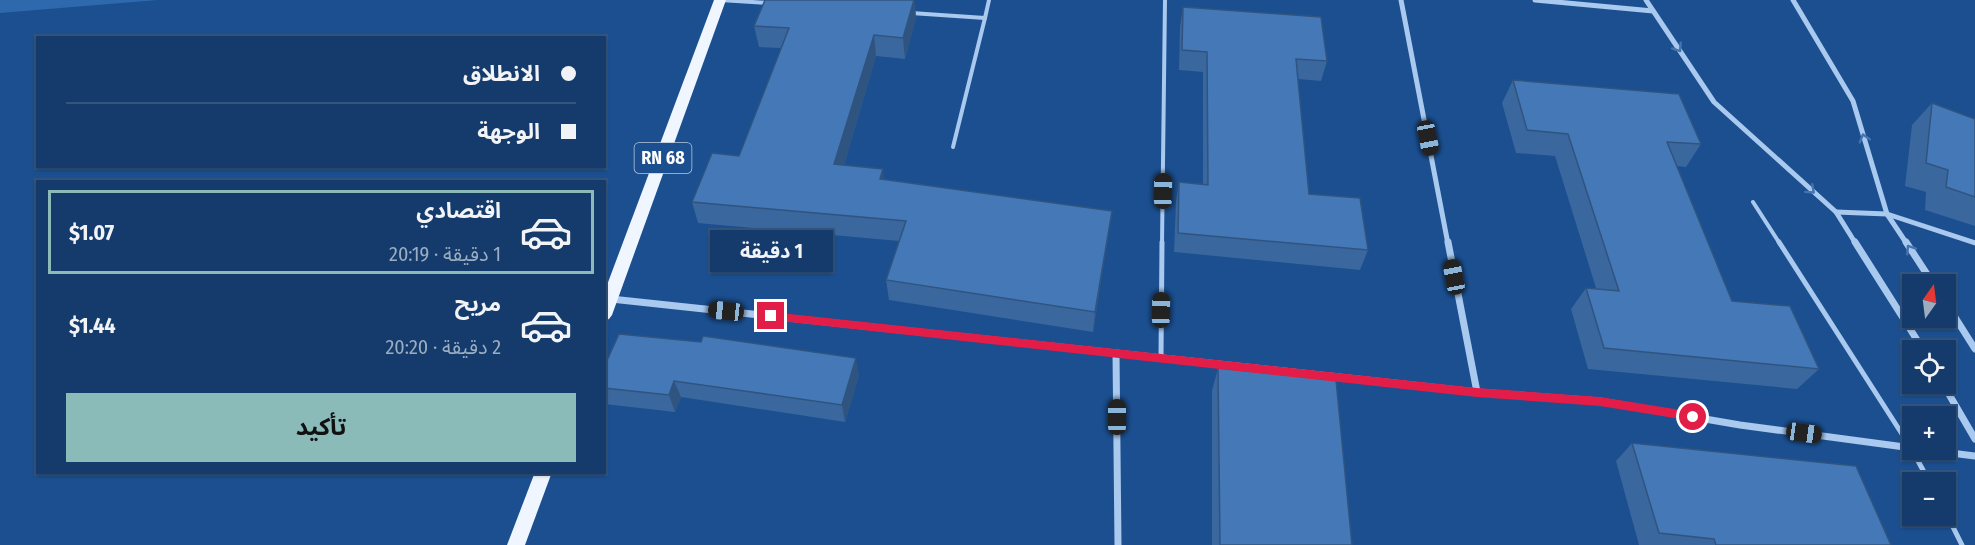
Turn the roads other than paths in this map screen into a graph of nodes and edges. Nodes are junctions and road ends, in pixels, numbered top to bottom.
1 (720, 0) edge
2 (989, 0) edge
3 (1165, 0) edge
4 (1401, 0) edge
5 (1535, 0) edge
6 (1646, 0) edge
7 (1793, 0) edge
8 (778, 4) edge
9 (1653, 11) junction
10 (904, 12) edge
11 (985, 18) junction
12 (953, 147) dead end
13 (1753, 202) dead end
14 (1836, 212) junction
15 (1887, 214) junction
16 (1975, 243) edge
17 (1927, 274) edge
18 (611, 299) junction
19 (606, 310) edge
20 (1956, 319) edge
21 (1917, 340) edge
22 (1975, 348) edge
23 (1116, 353) junction
24 (1161, 358) junction
25 (1477, 392) junction
26 (1950, 394) edge
27 (1971, 427) edge
28 (1902, 433) edge
29 (1975, 439) edge
30 (1902, 447) edge
31 (1956, 454) edge
32 (1975, 456) edge
33 (543, 474) edge
34 (1952, 526) edge
35 (516, 545) edge
36 (1118, 545) edge
37 (1962, 545) edge

1 - 8 lane
1 - 18 main road, RN 68
2 - 11 lane
3 - 24 lane
4 - 25 street
5 - 9 street
6 - 9 street
15 -> 7 street
9 -> 14 street
10 - 11 lane
11 - 12 lane
13 - 28 lane
14 - 15 street
14 - 21 street
15 - 16 street
17 -> 15 street
18 - 19 main road, RN 68
18 - 23 street
20 - 22 street
23 - 24 street
23 - 36 street
24 - 25 street
25 - 30 street
26 - 27 street
27 - 29 street
31 - 32 street
33 - 35 main road
34 - 37 lane

